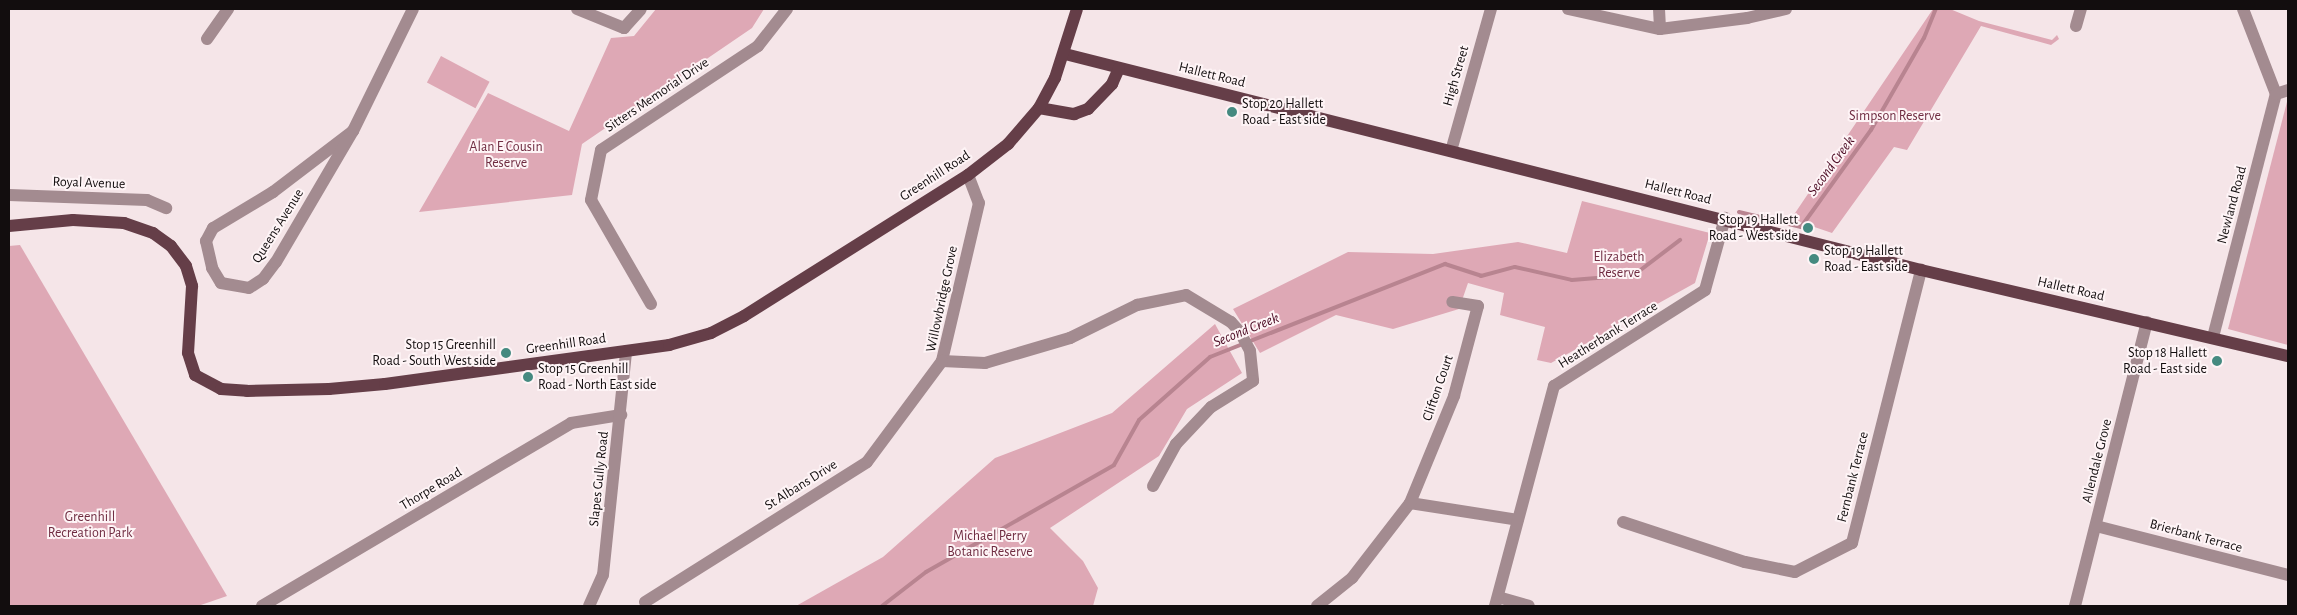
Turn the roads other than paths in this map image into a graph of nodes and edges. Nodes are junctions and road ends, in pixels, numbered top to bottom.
1 (228, 9) edge
2 (413, 9) edge
3 (576, 9) edge
4 (641, 9) edge
5 (787, 9) edge
6 (1077, 9) edge
7 (1491, 9) edge
8 (1568, 9) edge
9 (1659, 9) edge
10 (1786, 9) edge
11 (2081, 9) edge
12 (2243, 9) edge
13 (2076, 26) dead end
14 (1660, 29) junction
15 (207, 39) dead end
16 (1065, 54) junction
17 (1119, 68) junction
18 (2282, 92) edge
19 (1039, 108) junction
20 (353, 131) junction
21 (1451, 151) junction
22 (968, 174) junction
23 (9, 195) edge
24 (166, 208) dead end
25 (1725, 218) junction
26 (9, 226) edge
27 (1921, 270) junction
28 (1452, 302) dead end
29 (651, 304) dead end
30 (2147, 322) junction
31 (2213, 337) junction
32 (626, 352) junction
33 (2288, 356) edge
34 (942, 361) junction
35 (621, 415) junction
36 (1153, 486) dead end
37 (1410, 502) junction
38 (1518, 520) junction
39 (1623, 522) dead end
40 (2096, 526) junction
41 (2288, 575) edge
42 (1496, 601) edge
43 (645, 602) dead end
44 (262, 606) edge
45 (589, 606) edge
46 (1317, 606) edge
47 (1529, 606) edge
48 (2075, 606) edge

1 - 15 street
2 - 20 street, Queens Avenue
3 - 4 street
5 - 29 street, Sitters Memorial Drive
6 - 16 main road, Greenhill Road
7 - 21 street, High Street
8 - 14 street
9 - 14 street
10 - 14 street
11 - 13 street
12 - 18 street
16 - 17 main road, Hallett Road
16 - 19 main road, Greenhill Road
17 - 19 main road
17 - 21 main road, Hallett Road
18 - 31 street, Newland Road
19 - 22 main road, Greenhill Road
20 - 20 street, Queens Avenue
21 - 25 main road, Hallett Road
22 - 32 main road, Greenhill Road
22 - 34 street, Willowbridge Grove
23 - 24 street, Royal Avenue
25 - 27 main road, Hallett Road
25 - 38 street, Heatherbank Terrace
26 - 32 main road, Greenhill Road
27 - 30 main road, Hallett Road
27 - 39 street, Fernbank Terrace
28 - 37 street, Clifton Court
30 - 31 main road, Hallett Road
30 - 40 street, Allendale Grove
31 - 33 main road, Hallett Road
32 - 35 street, Slapes Gully Road
34 - 36 street, Willowbridge Grove
34 - 43 street, St Albans Drive
35 - 44 street, Thorpe Road
35 - 45 street, Slapes Gully Road
37 - 38 street
37 - 46 street, Clifton Court
38 - 42 street, Heatherbank Terrace
40 - 41 street, Brierbank Terrace
40 - 48 street, Allendale Grove
42 - 47 street

